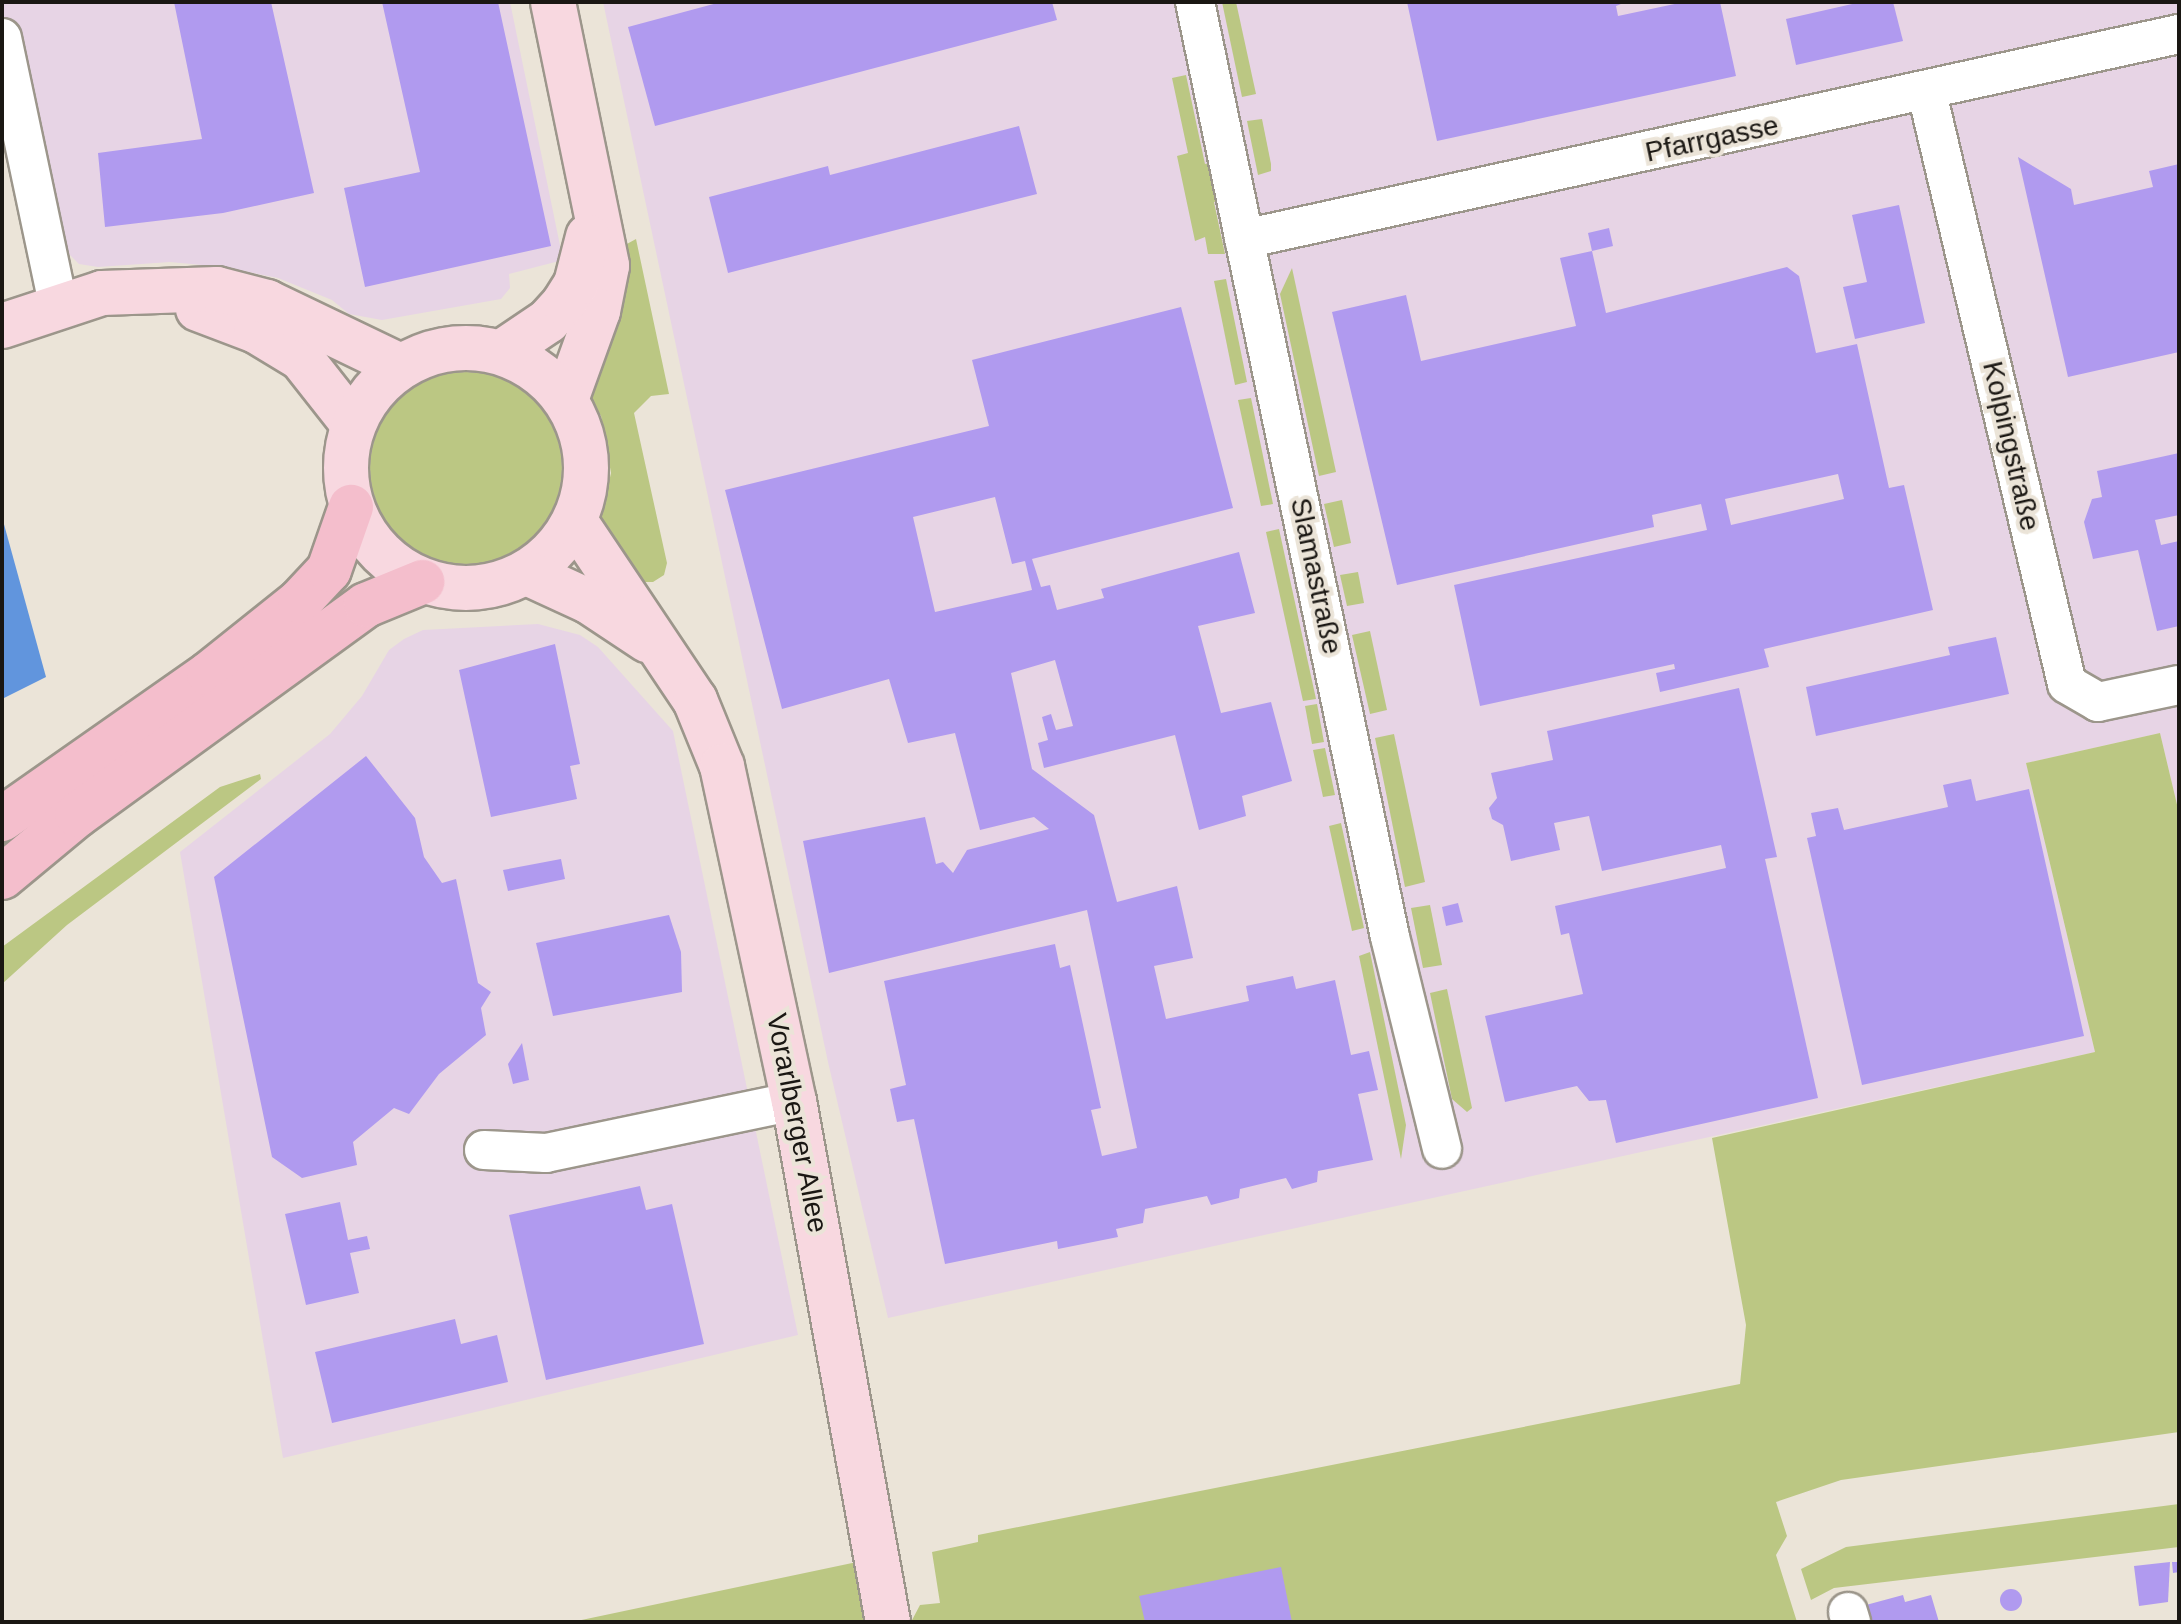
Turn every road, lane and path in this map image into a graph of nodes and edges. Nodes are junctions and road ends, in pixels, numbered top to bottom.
1 (553, 2) edge
2 (1195, 2) edge
3 (2179, 34) edge
4 (2, 38) edge
5 (1927, 93) junction
6 (595, 203) junction
7 (1244, 239) junction
8 (159, 293) junction
9 (58, 303) junction
10 (2, 326) edge
11 (502, 352) junction
12 (400, 366) junction
13 (566, 400) junction
14 (353, 424) junction
15 (351, 507) junction
16 (575, 521) junction
17 (527, 573) junction
18 (422, 582) junction
19 (652, 643) junction
20 (2179, 685) edge
21 (77, 815) junction
22 (2, 819) edge
23 (2, 859) edge
24 (2, 877) edge
25 (794, 1101) junction
26 (1442, 1149) dead end
27 (484, 1150) dead end
28 (888, 1622) edge

1 - 6 main road
2 - 7 street, Slamastraße
3 - 5 street, Pfarrgasse
4 - 9 street
5 - 7 street, Pfarrgasse
5 - 20 street, Kolpingstraße
6 - 11 main road
6 - 13 main road
7 - 26 street, Slamastraße
8 - 9 main road
8 - 12 main road
8 - 14 main road
9 - 10 main road
11 - 12 main road
11 - 13 main road
12 - 14 main road
13 - 16 main road
14 - 15 main road
15 - 18 main road
15 - 22 highway
16 - 17 main road
16 - 19 main road, Vorarlberger Allee
17 - 18 main road
17 - 19 main road, Vorarlberger Allee
18 - 21 highway
19 - 25 main road, Vorarlberger Allee
21 - 23 highway
21 - 24 highway
25 - 27 street
25 - 28 main road, Vorarlberger Allee

